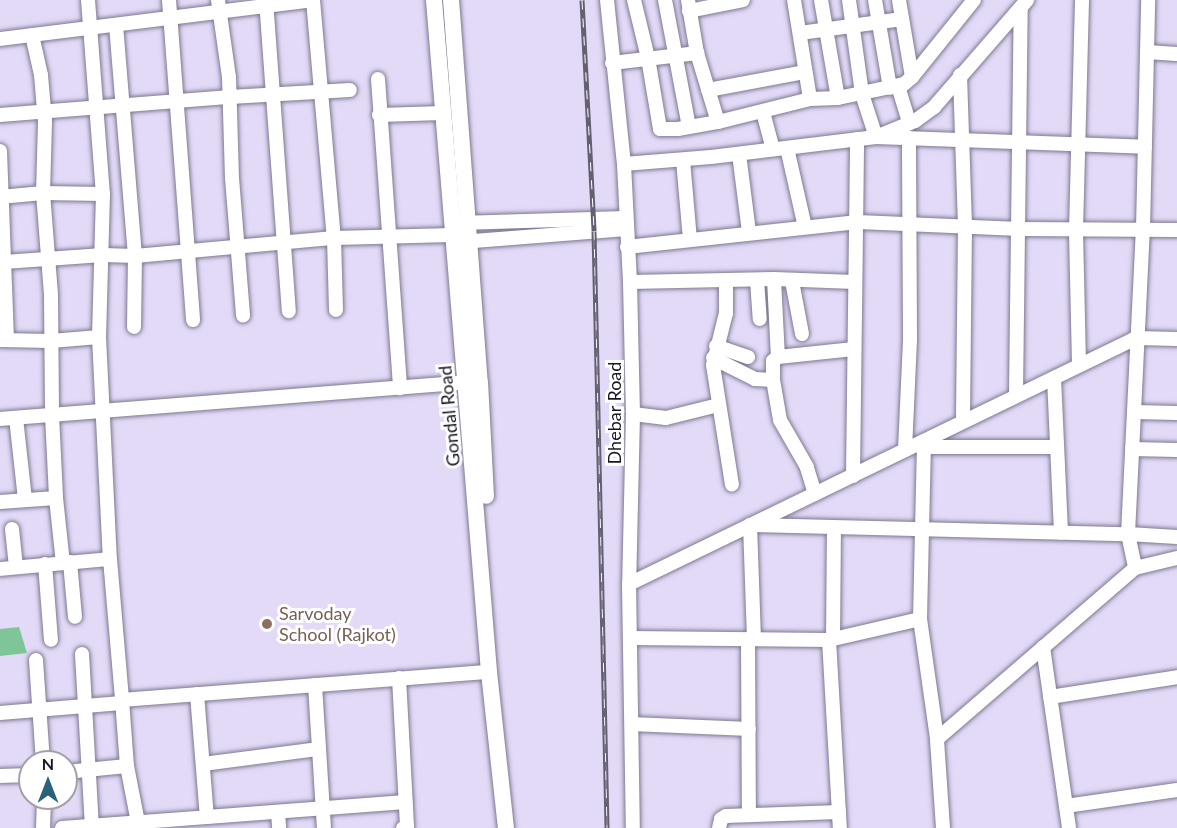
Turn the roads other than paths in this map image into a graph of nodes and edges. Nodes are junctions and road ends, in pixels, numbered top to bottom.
1 (88, 0) edge
2 (169, 0) edge
3 (314, 0) edge
4 (434, 0) edge
5 (452, 0) edge
6 (607, 0) edge
7 (634, 0) edge
8 (665, 0) edge
9 (742, 0) edge
10 (794, 0) edge
11 (821, 0) edge
12 (849, 0) edge
13 (875, 0) edge
14 (900, 0) edge
15 (974, 0) edge
16 (1082, 0) edge
17 (1148, 0) edge
18 (266, 4) edge
19 (1024, 4) edge
20 (219, 6) edge
21 (689, 6) edge
22 (171, 18) junction
23 (902, 19) junction
24 (879, 22) junction
25 (116, 25) junction
26 (854, 26) junction
27 (92, 28) junction
28 (826, 30) junction
29 (800, 33) junction
30 (33, 35) junction
31 (0, 39) edge
32 (697, 52) junction
33 (1147, 52) junction
34 (1177, 54) edge
35 (676, 55) junction
36 (648, 58) junction
37 (612, 63) junction
38 (805, 72) junction
39 (960, 75) junction
40 (912, 77) junction
41 (378, 79) dead end
42 (894, 87) junction
43 (350, 90) dead end
44 (708, 90) junction
45 (322, 91) junction
46 (272, 94) junction
47 (862, 94) junction
48 (230, 97) junction
49 (838, 98) junction
50 (810, 99) junction
51 (175, 102) junction
52 (124, 106) junction
53 (96, 108) junction
54 (43, 112) junction
55 (443, 112) junction
56 (763, 112) junction
57 (0, 115) edge
58 (380, 115) junction
59 (718, 122) junction
60 (909, 123) junction
61 (689, 128) junction
62 (876, 137) junction
63 (909, 138) junction
64 (857, 139) junction
65 (961, 140) junction
66 (1021, 142) junction
67 (1078, 143) junction
68 (1145, 147) junction
69 (780, 148) junction
70 (0, 151) edge
71 (739, 154) junction
72 (683, 160) junction
73 (624, 164) junction
74 (43, 193) junction
75 (103, 194) junction
76 (1, 197) edge
77 (858, 222) junction
78 (626, 223) junction
79 (909, 224) junction
80 (965, 226) junction
81 (805, 227) junction
82 (1020, 229) junction
83 (1143, 229) junction
84 (1076, 230) junction
85 (1177, 230) edge
86 (750, 232) junction
87 (459, 233) junction
88 (389, 237) junction
89 (334, 238) junction
90 (690, 240) junction
91 (285, 243) junction
92 (236, 247) junction
93 (627, 247) junction
94 (187, 250) junction
95 (103, 255) junction
96 (135, 256) junction
97 (48, 259) junction
98 (4, 262) junction
99 (774, 279) junction
100 (757, 280) junction
101 (792, 280) junction
102 (726, 281) junction
103 (630, 282) junction
104 (855, 282) junction
105 (3, 297) edge
106 (336, 310) dead end
107 (289, 311) dead end
108 (243, 316) dead end
109 (760, 319) dead end
110 (193, 320) dead end
111 (134, 327) dead end
112 (802, 334) dead end
113 (99, 337) junction
114 (1136, 338) junction
115 (1177, 339) edge
116 (3, 340) edge
117 (51, 341) junction
118 (854, 349) junction
119 (715, 352) junction
120 (748, 357) dead end
121 (778, 357) junction
122 (1079, 364) junction
123 (1054, 378) junction
124 (773, 380) junction
125 (473, 382) junction
126 (400, 388) junction
127 (1017, 394) junction
128 (718, 405) junction
129 (103, 411) junction
130 (1134, 412) junction
131 (1177, 413) edge
132 (633, 414) junction
133 (52, 415) junction
134 (16, 418) junction
135 (0, 419) edge
136 (963, 420) junction
137 (924, 444) junction
138 (1057, 447) junction
139 (1132, 449) junction
140 (905, 450) junction
141 (1177, 450) edge
142 (853, 476) junction
143 (732, 485) dead end
144 (815, 494) junction
145 (56, 498) junction
146 (25, 500) junction
147 (0, 502) edge
148 (750, 525) junction
149 (834, 528) junction
150 (12, 529) dead end
151 (923, 531) junction
152 (1060, 533) junction
153 (1128, 534) junction
154 (1177, 537) edge
155 (1177, 558) edge
156 (110, 559) junction
157 (67, 562) junction
158 (45, 564) junction
159 (16, 567) junction
160 (1135, 568) junction
161 (0, 569) edge
162 (629, 584) junction
163 (75, 617) dead end
164 (920, 619) junction
165 (630, 638) junction
166 (751, 639) junction
167 (831, 639) junction
168 (51, 640) dead end
169 (1043, 647) junction
170 (82, 654) dead end
171 (36, 660) dead end
172 (489, 672) junction
173 (1177, 677) edge
174 (399, 678) junction
175 (315, 685) junction
176 (197, 694) junction
177 (1050, 696) junction
178 (122, 701) junction
179 (84, 705) junction
180 (38, 709) junction
181 (0, 713) edge
182 (632, 724) junction
183 (748, 729) junction
184 (937, 739) junction
185 (319, 749) junction
186 (43, 750) edge
187 (203, 764) junction
188 (127, 766) junction
189 (88, 770) junction
190 (78, 771) edge
191 (18, 775) edge
192 (0, 776) edge
193 (1177, 790) edge
194 (405, 802) junction
195 (1066, 806) junction
196 (322, 809) junction
197 (44, 810) edge
198 (278, 812) junction
199 (839, 812) junction
200 (749, 815) junction
201 (207, 817) junction
202 (92, 825) junction
203 (138, 826) edge
204 (43, 828) edge
205 (62, 828) edge
206 (279, 828) edge
207 (324, 828) edge
208 (403, 828) edge
209 (506, 828) edge
210 (513, 828) edge
211 (633, 828) edge
212 (719, 828) edge
213 (840, 828) edge
214 (943, 828) edge
215 (1069, 828) edge

1 - 27 street
2 - 22 street
3 - 18 street
3 - 45 street
4 - 55 main road, Gondal Road
5 - 87 main road, Gondal Road
6 - 37 street, Dhebar Road
7 - 36 street
8 - 35 street
9 - 21 street
10 - 29 street
11 - 28 street
12 - 26 street
13 - 24 street
14 - 23 street
15 - 40 street
16 - 67 street
17 - 33 street
18 - 20 street
18 - 46 street
19 - 39 street
19 - 66 street
20 - 22 street
20 - 48 street
21 - 32 street
22 - 25 street
22 - 51 street
23 - 24 street
23 - 40 street
24 - 26 street
24 - 42 street
25 - 27 street
25 - 52 street
26 - 28 street
26 - 47 street
27 - 30 street
27 - 53 street
28 - 29 street
28 - 49 street
29 - 38 street
30 - 31 street
30 - 54 street
32 - 35 street
32 - 44 street
33 - 34 street
33 - 68 street
35 - 36 street
35 - 61 street
36 - 37 street
36 - 61 street
37 - 73 street, Dhebar Road
38 - 44 street
38 - 50 street
39 - 60 street
39 - 65 street
40 - 42 street
41 - 58 street
42 - 47 street
42 - 60 street
43 - 45 street
44 - 59 street
45 - 46 street
45 - 89 street
46 - 48 street
46 - 91 street
47 - 49 street
47 - 62 street
48 - 51 street
48 - 92 street
49 - 50 street
50 - 56 street
51 - 52 street
51 - 94 street
52 - 53 street
52 - 96 street
53 - 54 street
53 - 75 street
54 - 57 street
54 - 74 street
55 - 58 street
55 - 87 main road, Gondal Road
56 - 59 street
56 - 69 street
58 - 88 street
59 - 61 street
60 - 62 street
62 - 63 street
62 - 64 street
63 - 65 street
63 - 79 street
64 - 69 street
64 - 77 street
65 - 66 street
65 - 80 street
66 - 67 street
66 - 82 street
67 - 68 street
67 - 84 street
68 - 83 street
69 - 71 street
69 - 81 street
70 - 76 street
71 - 72 street
71 - 86 street
72 - 73 street
72 - 90 street
73 - 78 street, Dhebar Road
74 - 75 street
74 - 76 street
74 - 97 street
75 - 95 street
76 - 98 street
77 - 79 street
77 - 81 street
77 - 104 street
78 - 87 street
78 - 87 street
78 - 93 street, Dhebar Road
79 - 80 street
79 - 140 street
80 - 82 street
80 - 136 street
81 - 86 street
82 - 84 street
82 - 127 street
83 - 84 street
83 - 85 street
83 - 114 street
84 - 122 street
86 - 90 street
87 - 88 street
87 - 125 main road, Gondal Road
88 - 89 street
88 - 126 street
89 - 91 street
89 - 106 street
90 - 93 street
91 - 92 street
91 - 107 street
92 - 94 street
92 - 108 street
93 - 103 street, Dhebar Road
94 - 96 street
94 - 110 street
95 - 96 street
95 - 97 street
95 - 113 street
96 - 111 street
97 - 98 street
97 - 117 street
98 - 105 street
99 - 100 street
99 - 101 street
99 - 121 street
100 - 102 street
100 - 109 street
101 - 104 street
101 - 112 street
102 - 103 street
102 - 119 street
103 - 132 street, Dhebar Road
104 - 118 street
105 - 116 street
113 - 117 street
113 - 129 street
114 - 115 street
114 - 122 street
114 - 130 street
116 - 117 street
117 - 133 street
118 - 121 street
118 - 142 street
119 - 120 street
119 - 124 street
119 - 128 street
121 - 124 street
122 - 123 street
123 - 127 street
123 - 138 street
124 - 144 street
125 - 126 street
125 - 172 main road, Gondal Road
125 - 210 main road, Gondal Road
126 - 129 street
127 - 136 street
128 - 132 street
128 - 143 street
129 - 133 street
129 - 156 street
130 - 131 street
130 - 139 street
132 - 162 street, Dhebar Road
133 - 134 street
133 - 145 street
134 - 135 street
134 - 146 street
136 - 137 street
137 - 138 street
137 - 140 street
137 - 151 street
138 - 152 street
139 - 141 street
139 - 153 street
140 - 142 street
142 - 144 street
144 - 148 street
145 - 146 street
145 - 157 street
146 - 147 street
148 - 149 street
148 - 162 street
148 - 166 street
149 - 151 street
149 - 167 street
150 - 159 street
151 - 152 street
151 - 164 street
152 - 153 street
153 - 154 street
153 - 160 street
155 - 160 street
156 - 157 street
156 - 178 street
157 - 158 street
157 - 163 street
158 - 159 street
158 - 168 street
159 - 161 street
160 - 169 street
162 - 165 street, Dhebar Road
164 - 167 street
164 - 184 street
165 - 166 street
165 - 182 street, Dhebar Road
166 - 167 street
166 - 183 street
167 - 199 street
169 - 177 street
169 - 184 street
170 - 179 street
171 - 180 street
172 - 174 street
172 - 209 main road, Gondal Road
173 - 177 street
174 - 175 street
174 - 194 street
175 - 176 street
175 - 185 street
176 - 178 street
176 - 187 street
177 - 195 street
178 - 179 street
178 - 188 street
179 - 180 street
179 - 189 street
180 - 181 street
180 - 186 street
182 - 183 street
182 - 211 street, Dhebar Road
183 - 200 street
184 - 214 street
185 - 187 street
185 - 196 street
187 - 201 street
188 - 189 street
188 - 203 street
189 - 190 street
189 - 202 street
191 - 192 street
193 - 195 street
194 - 196 street
194 - 208 street
195 - 215 street
196 - 198 street
196 - 207 street
197 - 204 street
198 - 201 street
198 - 206 street
199 - 200 street
199 - 213 street
200 - 212 street
201 - 203 street
202 - 203 street
202 - 205 street

